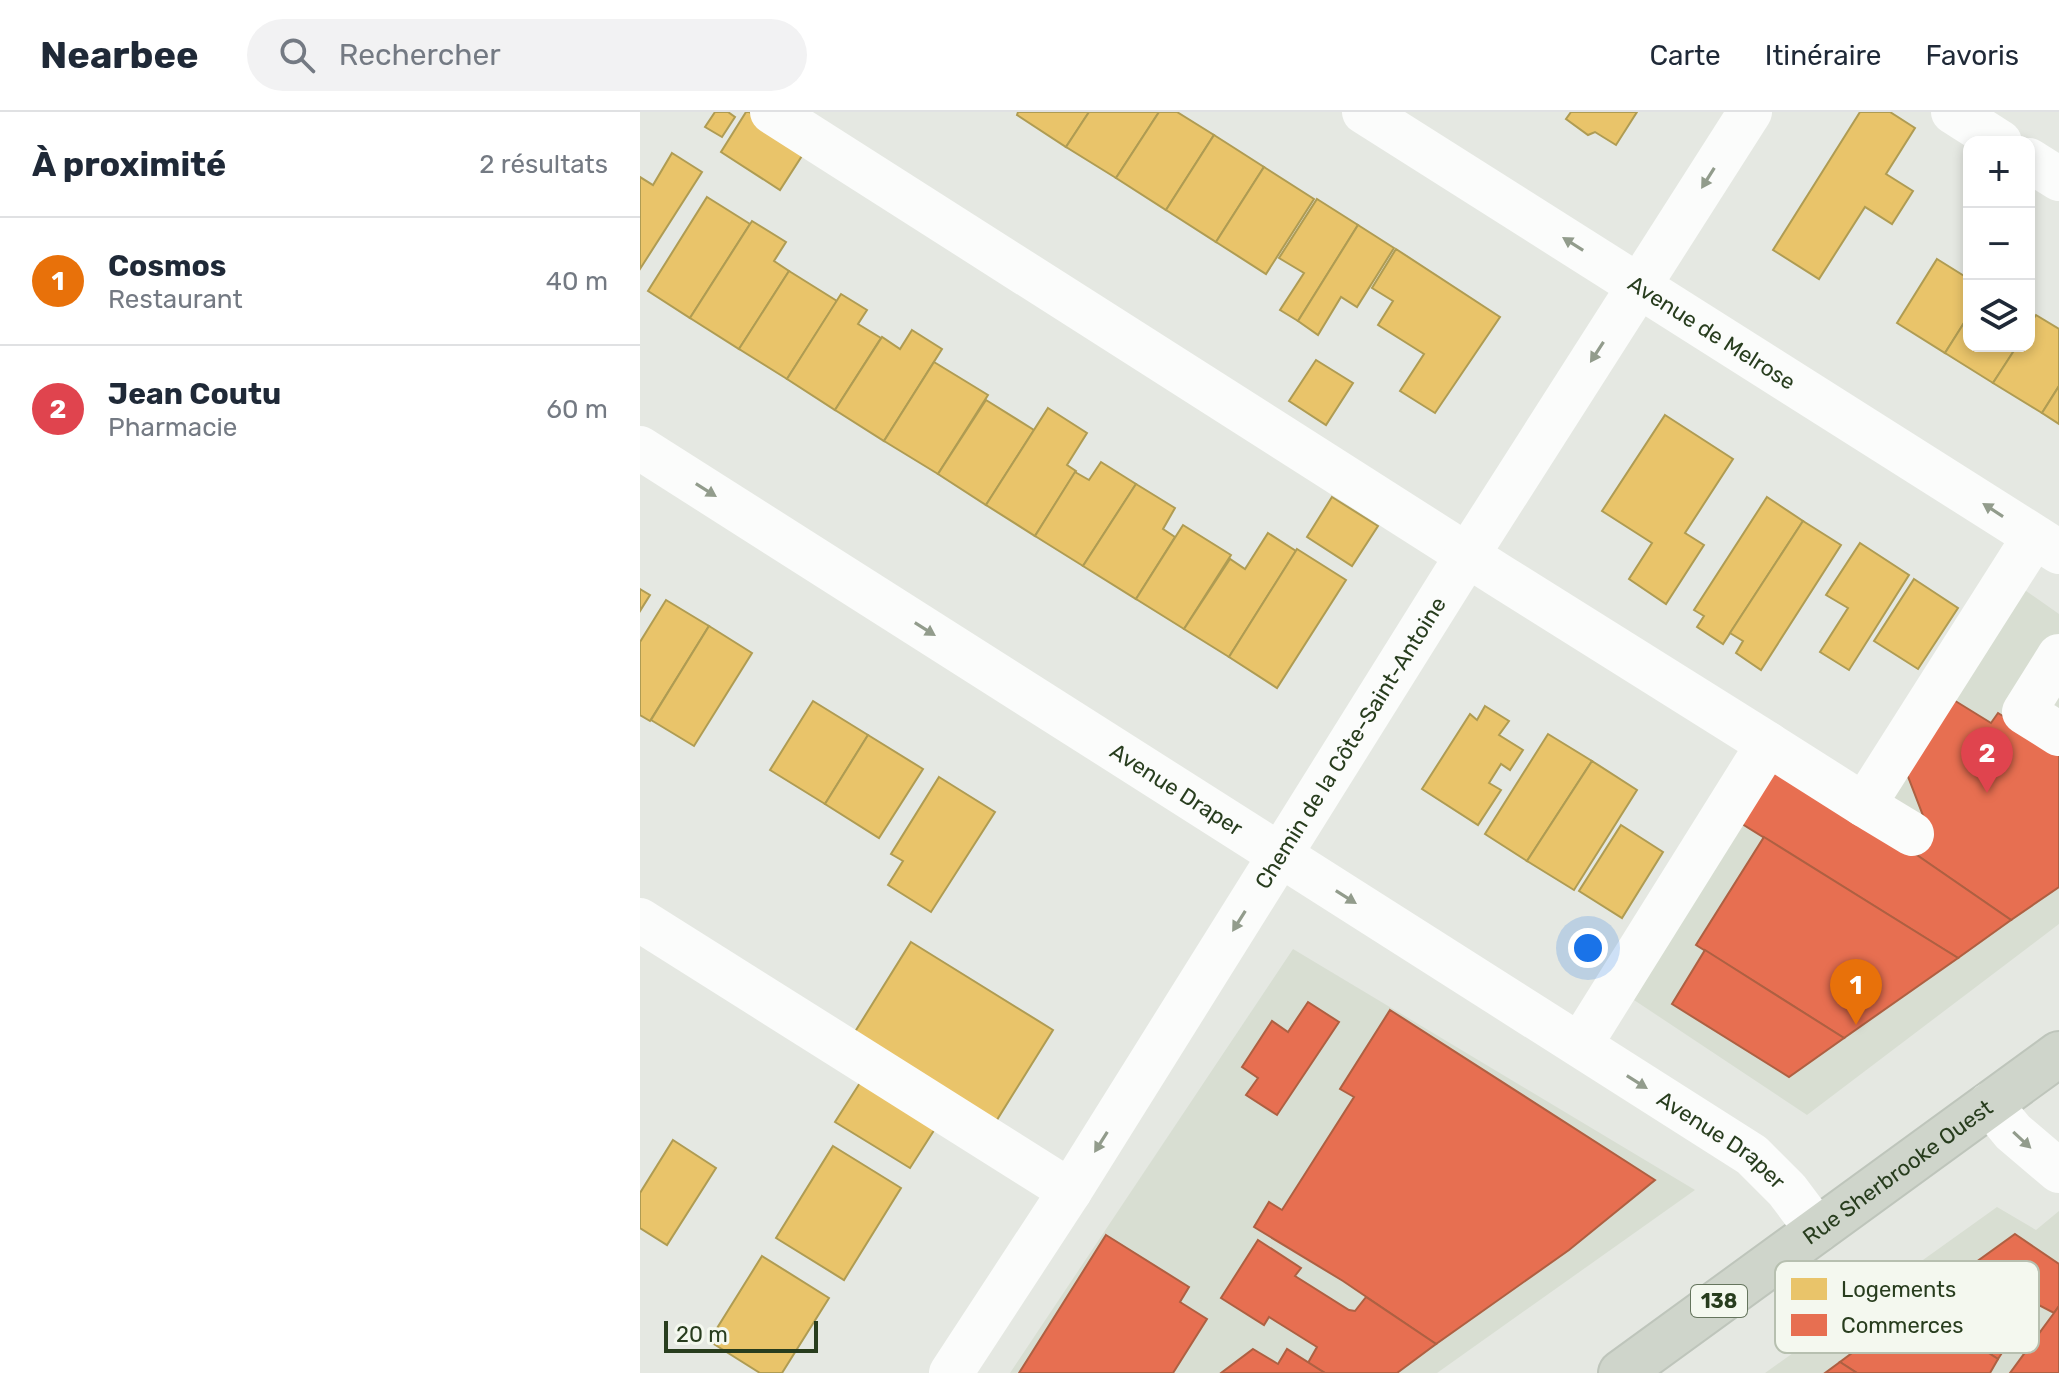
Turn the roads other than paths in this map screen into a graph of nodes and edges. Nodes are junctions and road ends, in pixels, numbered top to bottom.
1 (772, 112) edge
2 (1364, 112) edge
3 (1750, 112) edge
4 (1953, 112) edge
5 (1991, 136) edge
6 (2035, 164) edge
7 (2059, 179) edge
8 (1639, 286) junction
9 (640, 448) edge
10 (2046, 544) edge
11 (1468, 554) junction
12 (2059, 656) edge
13 (2059, 734) edge
14 (1768, 744) junction
15 (1864, 805) junction
16 (1912, 834) dead end
17 (1281, 855) junction
18 (640, 920) edge
19 (1580, 1045) junction
20 (2059, 1054) edge
21 (1990, 1104) junction
22 (2059, 1171) edge
23 (1070, 1191) junction
24 (1817, 1230) junction
25 (951, 1373) edge
26 (1621, 1373) edge

1 - 11 street
8 -> 2 street, Avenue de Melrose
3 -> 8 street, Chemin de la Côte-Saint-Antoine
4 - 5 street
6 - 7 street
10 -> 8 street, Avenue de Melrose
8 -> 11 street, Chemin de la Côte-Saint-Antoine
9 -> 17 street, Avenue Draper
10 - 15 street
11 - 14 street
11 - 17 street, Chemin de la Côte-Saint-Antoine
12 - 13 street
14 - 15 street
14 - 19 street
15 - 16 street
17 -> 19 street, Avenue Draper
17 -> 23 street, Chemin de la Côte-Saint-Antoine
18 - 23 street
19 -> 24 street, Avenue Draper
20 - 21 main road, Rue Sherbrooke Ouest / 138
21 -> 22 street
21 - 24 main road, Rue Sherbrooke Ouest / 138
23 - 25 street, Chemin de la Côte-Saint-Antoine
24 - 26 main road, Rue Sherbrooke Ouest / 138

